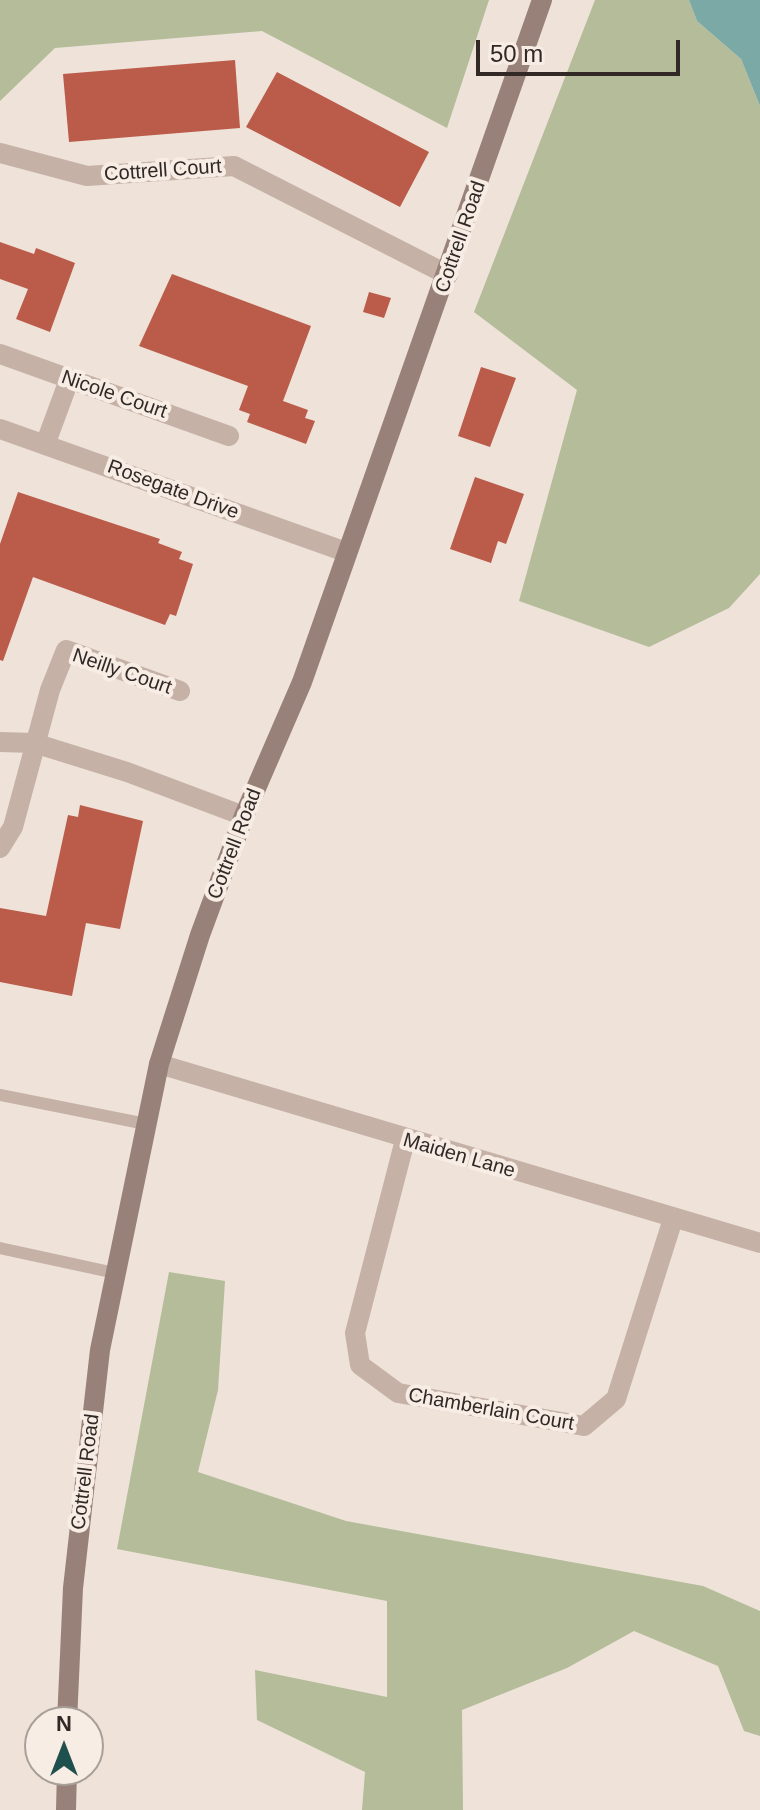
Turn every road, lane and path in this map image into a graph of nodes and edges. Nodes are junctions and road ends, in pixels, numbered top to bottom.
1 (542, 0) edge
2 (0, 153) edge
3 (448, 275) junction
4 (0, 354) edge
5 (69, 380) junction
6 (0, 429) edge
7 (229, 436) dead end
8 (45, 445) junction
9 (346, 552) junction
10 (180, 691) dead end
11 (0, 742) edge
12 (34, 743) junction
13 (244, 816) junction
14 (0, 848) edge
15 (159, 1064) junction
16 (0, 1095) edge
17 (146, 1124) junction
18 (405, 1140) junction
19 (673, 1219) junction
20 (760, 1243) edge
21 (0, 1248) edge
22 (115, 1273) junction
23 (68, 1706) edge
24 (67, 1786) edge
25 (66, 1810) edge

1 - 3 street, Cottrell Road
2 - 3 street, Cottrell Court
3 - 9 street, Cottrell Road
4 - 5 street, Nicole Court
5 - 7 street, Nicole Court
5 - 8 street
6 - 8 street, Rosegate Drive
8 - 9 street, Rosegate Drive
9 - 13 street, Cottrell Road
10 - 12 street, Neilly Court
11 - 12 street
12 - 13 street
12 - 14 street
13 - 15 street, Cottrell Road
15 - 17 street, Cottrell Road
15 - 18 street, Maiden Lane
16 - 17 lane
17 - 22 street, Cottrell Road
18 - 19 street, Maiden Lane
18 - 19 street, Chamberlain Court
19 - 20 street, Maiden Lane
21 - 22 lane
22 - 23 street, Cottrell Road
24 - 25 street

